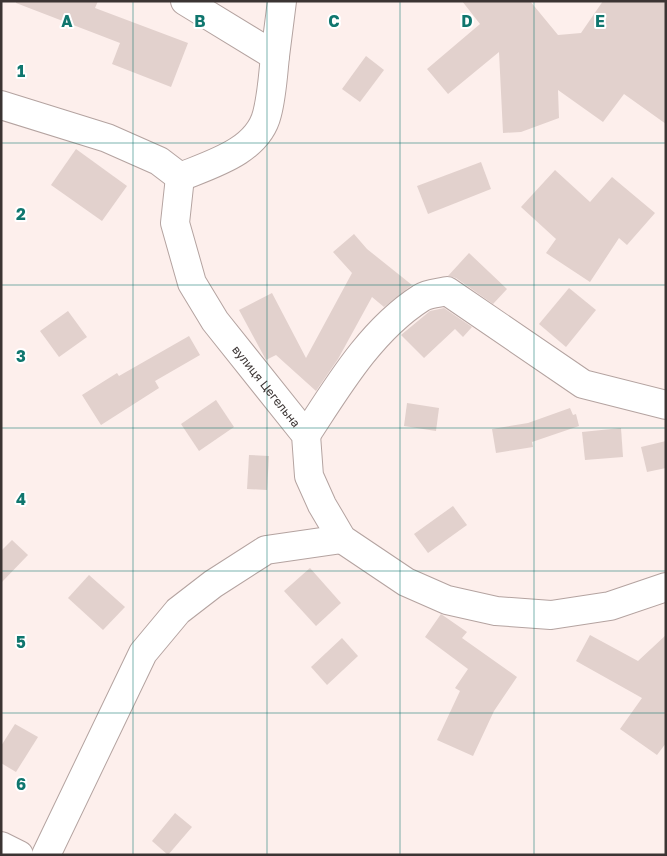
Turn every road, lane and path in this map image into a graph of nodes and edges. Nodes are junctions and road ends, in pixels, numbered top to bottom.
1 (186, 1) edge
2 (282, 1) edge
3 (275, 56) junction
4 (1, 105) edge
5 (180, 177) junction
6 (666, 405) edge
7 (306, 435) junction
8 (342, 539) junction
9 (666, 587) edge
10 (1, 846) edge
11 (19, 855) edge
12 (46, 855) edge

1 - 3 street
2 - 3 street
3 - 5 street
4 - 5 street
5 - 7 street, вулиця Цегельна
6 - 7 street
7 - 8 street, вулиця Цегельна
8 - 9 street, вулиця Цегельна
8 - 12 street
10 - 11 street

